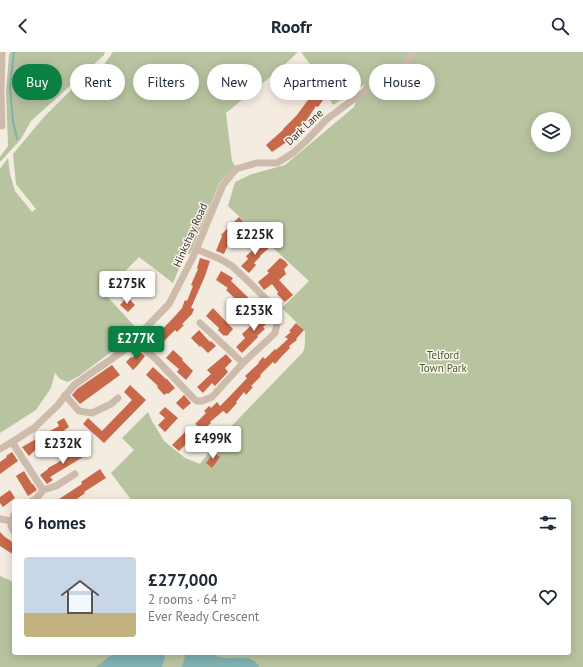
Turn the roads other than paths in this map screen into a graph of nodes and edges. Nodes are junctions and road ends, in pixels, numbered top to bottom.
1 (2, 52) edge
2 (413, 52) edge
3 (1, 69) edge
4 (1, 106) edge
5 (2, 126) dead end
6 (236, 169) joint
7 (196, 249) junction
8 (200, 323) dead end
9 (134, 340) junction
10 (243, 363) junction
11 (65, 395) junction
12 (118, 398) dead end
13 (12, 442) junction
14 (0, 449) edge
15 (75, 474) dead end
16 (43, 490) junction
17 (35, 499) edge
18 (12, 518) edge
19 (0, 519) edge

1 - 3 street
2 - 6 street, Dark Lane
3 - 4 street
4 - 5 street
6 - 7 street, Hinkshay Road
7 - 9 street, Hinkshay Road
7 - 10 street
8 - 10 street
9 - 10 street
9 - 11 street, Hinkshay Road
11 - 12 street
11 - 13 street, Hinkshay Road
13 - 14 street, Hinkshay Road
13 - 16 street
15 - 16 street
16 - 17 street
18 - 19 street

